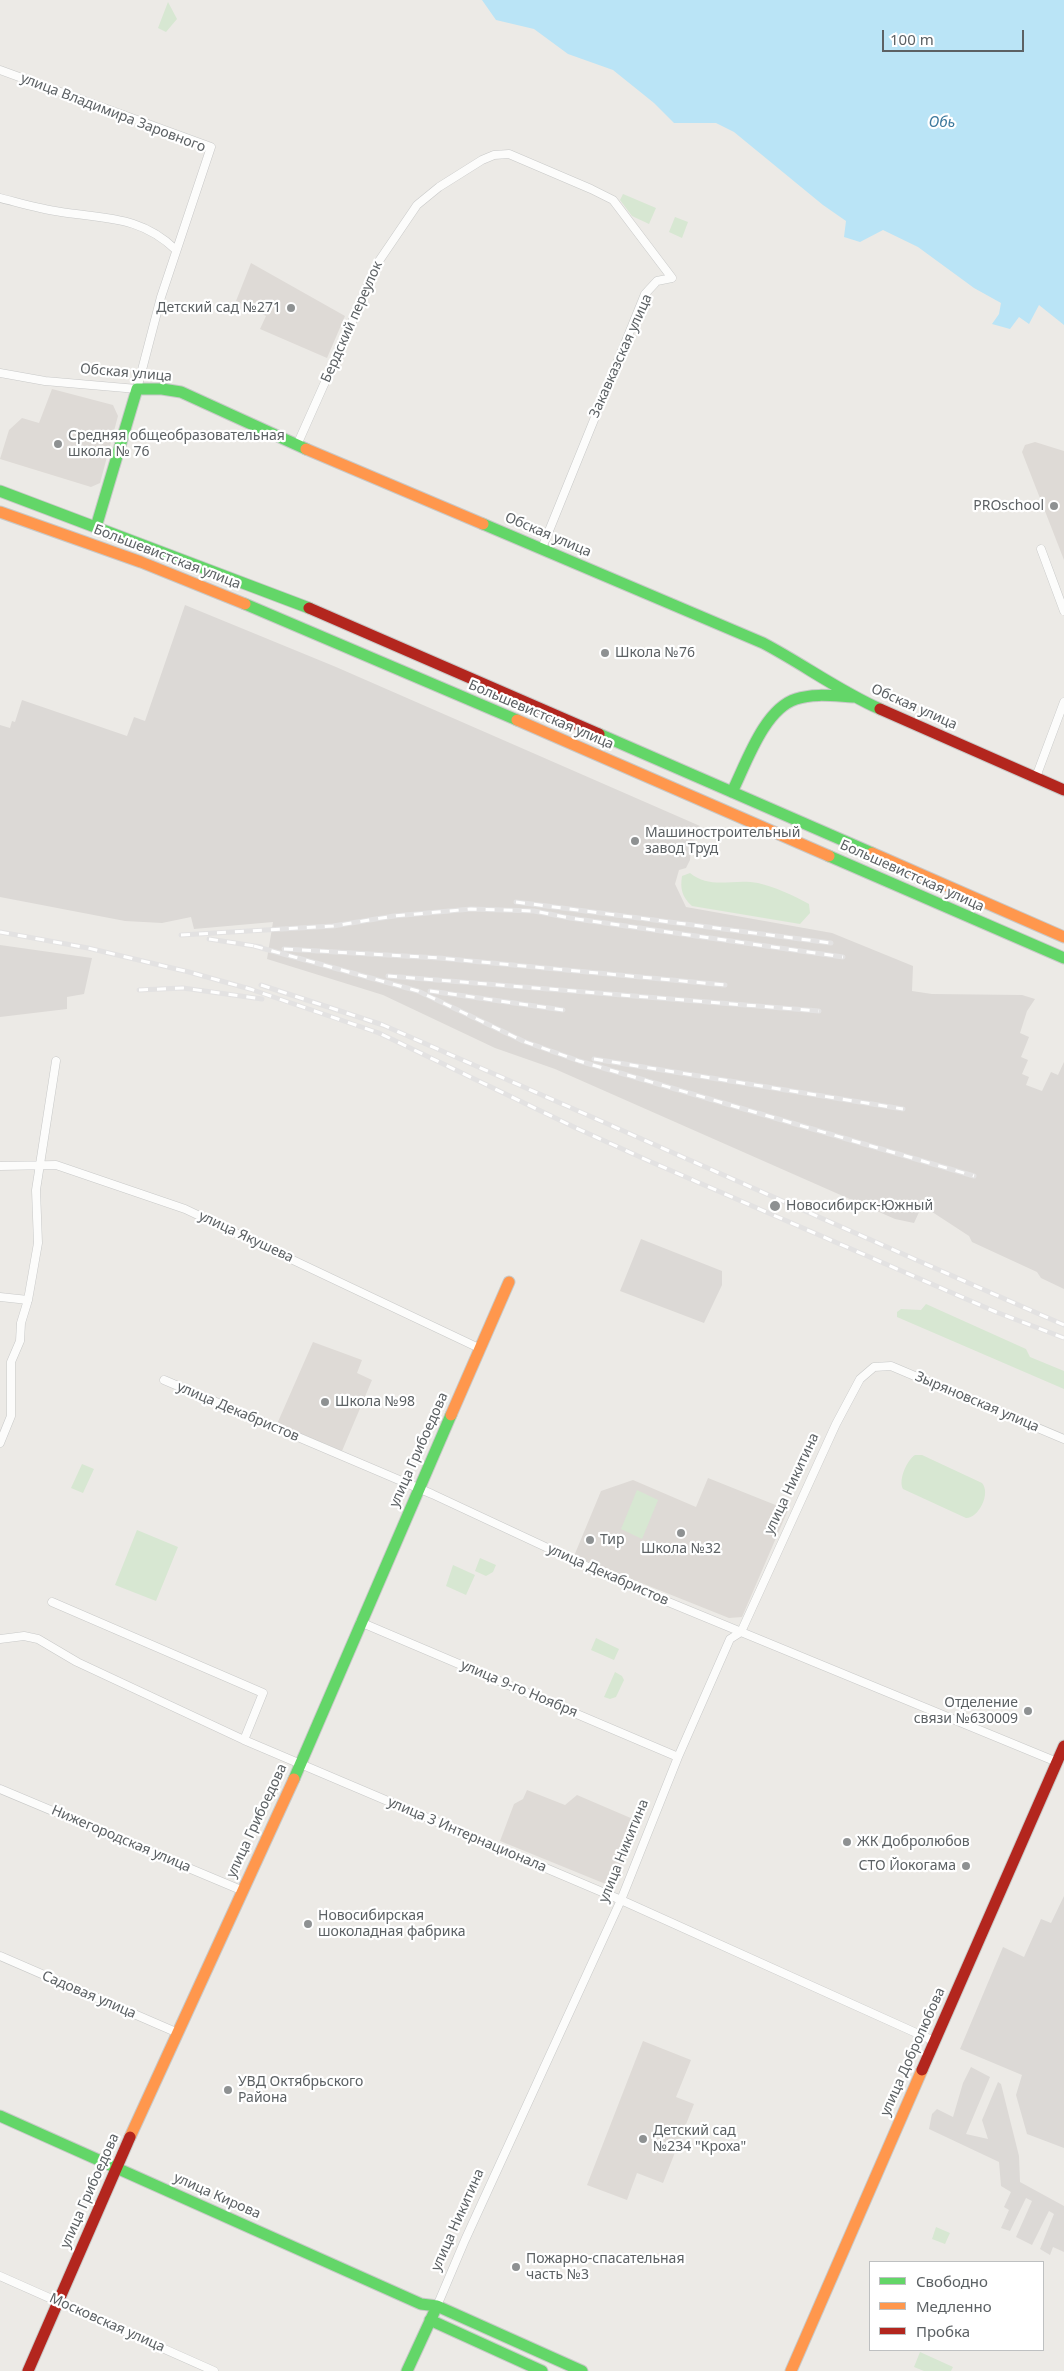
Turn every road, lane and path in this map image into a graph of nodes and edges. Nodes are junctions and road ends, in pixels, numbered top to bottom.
1 (0, 70) edge
2 (0, 198) edge
3 (417, 205) joint
4 (176, 250) junction
5 (0, 374) edge
6 (137, 389) junction
7 (297, 445) junction
8 (0, 491) edge
9 (0, 512) edge
10 (96, 527) junction
11 (542, 548) junction
12 (1041, 549) dead end
13 (1064, 611) edge
14 (853, 697) junction
15 (1064, 702) edge
16 (1036, 777) junction
17 (1064, 790) edge
18 (732, 792) junction
19 (1064, 937) edge
20 (1064, 958) edge
21 (56, 1061) dead end
22 (41, 1164) junction
23 (0, 1166) edge
24 (509, 1282) dead end
25 (0, 1297) edge
26 (28, 1300) junction
27 (481, 1349) junction
28 (891, 1366) joint
29 (164, 1380) dead end
30 (1064, 1440) edge
31 (0, 1444) edge
32 (418, 1488) junction
33 (52, 1602) dead end
34 (360, 1622) junction
35 (741, 1632) junction
36 (0, 1640) edge
37 (244, 1740) junction
38 (1064, 1746) edge
39 (678, 1757) junction
40 (1057, 1762) junction
41 (301, 1764) junction
42 (0, 1789) edge
43 (241, 1890) junction
44 (621, 1900) junction
45 (0, 1956) edge
46 (178, 2033) junction
47 (934, 2041) junction
48 (0, 2116) edge
49 (116, 2167) junction
50 (0, 2276) edge
51 (58, 2302) junction
52 (421, 2304) junction
53 (437, 2306) junction
54 (430, 2320) junction
55 (28, 2371) edge
56 (214, 2371) edge
57 (407, 2371) edge
58 (542, 2371) edge
59 (582, 2371) edge
60 (791, 2371) edge

1 - 4 street, улица Владимира Заровного
2 - 4 street
3 - 7 street, Бердский переулок
3 - 11 street, Закавказская улица
4 - 6 street
5 - 6 street, Обская улица
6 - 7 main road, Обская улица
6 - 10 main road
7 - 11 main road, Обская улица
8 - 10 main road, Большевистская улица
9 - 20 main road, Большевистская улица
10 - 18 main road, Большевистская улица
11 - 14 main road, Обская улица
12 - 13 street
14 - 16 main road, Обская улица
14 - 18 main road
15 - 16 street
16 - 17 main road, Обская улица
18 - 19 main road, Большевистская улица
21 - 22 street
22 - 23 street, улица Якушева
22 - 26 street
22 - 27 street, улица Якушева
24 - 27 main road, улица Грибоедова
25 - 26 street
26 - 31 street
27 - 32 main road, улица Грибоедова
28 - 30 street, Зыряновская улица
28 - 35 street, улица Никитина
29 - 32 street, улица Декабристов
32 - 34 main road, улица Грибоедова
32 - 35 street, улица Декабристов
33 - 37 street
34 - 39 street, улица 9-го Ноября
34 - 41 main road, улица Грибоедова
35 - 39 street, улица Никитина
35 - 40 street, улица Декабристов
36 - 37 street, улица 3 Интернационала
37 - 41 street, улица 3 Интернационала
38 - 40 main road, улица Добролюбова
39 - 44 street, улица Никитина
40 - 47 main road, улица Добролюбова
41 - 43 main road, улица Грибоедова
41 - 44 street, улица 3 Интернационала
42 - 43 street, Нижегородская улица
43 - 46 main road, улица Грибоедова
44 - 47 street, улица 3 Интернационала
44 - 53 street, улица Никитина
45 - 46 street, Садовая улица
46 - 49 main road, улица Грибоедова
47 - 60 main road, улица Добролюбова
48 - 49 main road, улица Кирова
49 - 51 main road, улица Грибоедова
49 - 52 main road, улица Кирова
50 - 51 street, Московская улица
51 - 55 main road, улица Грибоедова
51 - 56 street, Московская улица
52 - 53 main road, улица Кирова
52 - 54 main road
53 - 54 main road, улица Никитина
53 - 59 main road, улица Кирова
54 - 57 main road, улица Никитина
54 - 58 main road

